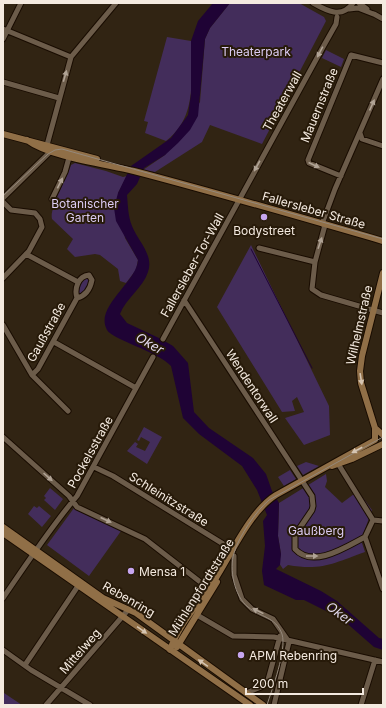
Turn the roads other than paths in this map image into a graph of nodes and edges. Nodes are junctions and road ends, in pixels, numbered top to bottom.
1 (21, 3) edge
2 (116, 3) edge
3 (313, 3) edge
4 (353, 3) edge
5 (359, 3) edge
6 (349, 9) junction
7 (341, 12) junction
8 (332, 13) junction
9 (376, 16) junction
10 (337, 17) junction
11 (383, 19) edge
12 (5, 30) edge
13 (3, 39) edge
14 (70, 58) junction
15 (383, 63) edge
16 (383, 80) edge
17 (3, 82) edge
18 (59, 98) junction
19 (360, 130) junction
20 (3, 134) edge
21 (383, 146) edge
22 (50, 148) junction
23 (70, 154) junction
24 (340, 176) junction
25 (6, 192) edge
26 (3, 198) edge
27 (52, 199) dead end
28 (239, 200) junction
29 (3, 202) edge
30 (324, 224) junction
31 (383, 241) edge
32 (259, 248) dead end
33 (26, 254) junction
34 (315, 262) junction
35 (383, 273) edge
36 (3, 278) edge
37 (78, 282) junction
38 (77, 298) junction
39 (184, 300) junction
40 (373, 310) junction
41 (383, 313) edge
42 (3, 325) edge
43 (163, 339) dead end
44 (54, 342) junction
45 (153, 357) dead end
46 (32, 375) junction
47 (136, 388) junction
48 (68, 411) dead end
49 (374, 428) junction
50 (383, 435) edge
51 (3, 437) edge
52 (383, 444) edge
53 (338, 462) junction
54 (94, 467) junction
55 (303, 481) junction
56 (72, 501) junction
57 (373, 520) junction
58 (383, 521) edge
59 (3, 527) edge
60 (3, 533) edge
61 (364, 538) junction
62 (34, 552) junction
63 (233, 553) junction
64 (78, 586) junction
65 (208, 588) junction
66 (383, 589) edge
67 (3, 598) edge
68 (128, 610) junction
69 (197, 615) junction
70 (123, 617) junction
71 (280, 627) junction
72 (279, 638) junction
73 (288, 640) junction
74 (176, 643) junction
75 (3, 650) edge
76 (170, 650) junction
77 (375, 660) junction
78 (383, 662) edge
79 (24, 664) junction
80 (61, 687) junction
81 (246, 693) junction
82 (46, 705) edge
83 (90, 705) edge
84 (250, 705) edge
85 (262, 705) edge
86 (274, 705) edge
87 (361, 705) edge

1 - 12 street
2 - 14 street
3 - 8 street
4 - 6 street
5 - 9 street
6 - 7 street
6 - 9 street
7 - 8 street
7 - 10 street, Theaterwall
8 - 10 street
9 - 11 street
10 -> 28 street, Theaterwall
12 - 13 street
12 - 14 street
18 -> 14 street
15 -> 24 street, Mauernstraße
19 -> 16 street
17 - 18 street
18 - 22 street
19 - 21 street
19 - 24 street
20 - 22 main road, Fallersleber Straße
22 - 23 main road, Fallersleber Straße
22 - 25 street
27 -> 23 street
23 - 28 main road, Fallersleber Straße
24 - 30 street
25 - 26 street
28 - 30 main road, Fallersleber Straße
28 - 39 street, Fallersleber-Tor-Wall
29 - 33 street
30 - 31 main road, Fallersleber Straße
34 -> 30 street
32 - 34 street
33 - 36 street
33 - 37 street
34 - 40 street
35 - 40 main road, Wilhelmstraße
37 - 38 street, Gaußstraße
37 - 38 street, Gaußstraße
38 - 44 street, Gaußstraße
39 - 43 street, Fallersleber-Tor-Wall
39 - 55 street, Wendentorwall
40 - 41 street
40 -> 49 main road, Wilhelmstraße
42 - 46 street
44 - 46 street, Gaußstraße
44 - 47 street
45 - 47 street, Pockelsstraße
46 - 48 street
47 - 54 street, Pockelsstraße
49 - 50 main road
49 -> 53 main road
51 -> 56 street
52 - 53 main road
53 - 55 main road, Mühlenpfordtstraße
53 - 57 street
54 - 56 street, Pockelsstraße
54 - 63 street, Schleinitzstraße
55 -> 61 street, Wendentorwall
55 - 63 main road, Mühlenpfordtstraße
56 - 62 street, Pockelsstraße
56 -> 65 street
57 - 58 street
57 - 61 street
59 - 62 main road, Rebenring
60 - 62 main road, Rebenring
61 - 66 street
62 - 64 main road, Rebenring
62 - 67 street, Pockelsstraße
62 - 68 main road, Rebenring
63 - 65 main road, Mühlenpfordtstraße
63 - 69 main road, Mühlenpfordtstraße
71 -> 63 street
64 - 70 main road, Rebenring
64 - 79 street
65 - 74 main road, Mühlenpfordtstraße
68 - 70 street, Mittelweg
68 - 74 main road, Rebenring
69 - 72 street
69 - 74 main road, Mühlenpfordtstraße
70 -> 76 main road, Rebenring
70 - 80 street, Mittelweg
71 - 72 street
71 - 73 street
72 - 73 street
72 - 81 street
73 - 77 street
73 - 86 street
74 - 76 main road, Mühlenpfordtstraße
81 -> 74 main road, Rebenring
75 - 79 street
76 - 84 main road, Rebenring
77 - 78 street
77 - 87 street
79 - 80 street
80 - 82 street, Mittelweg
80 - 83 street
81 - 85 main road, Rebenring

